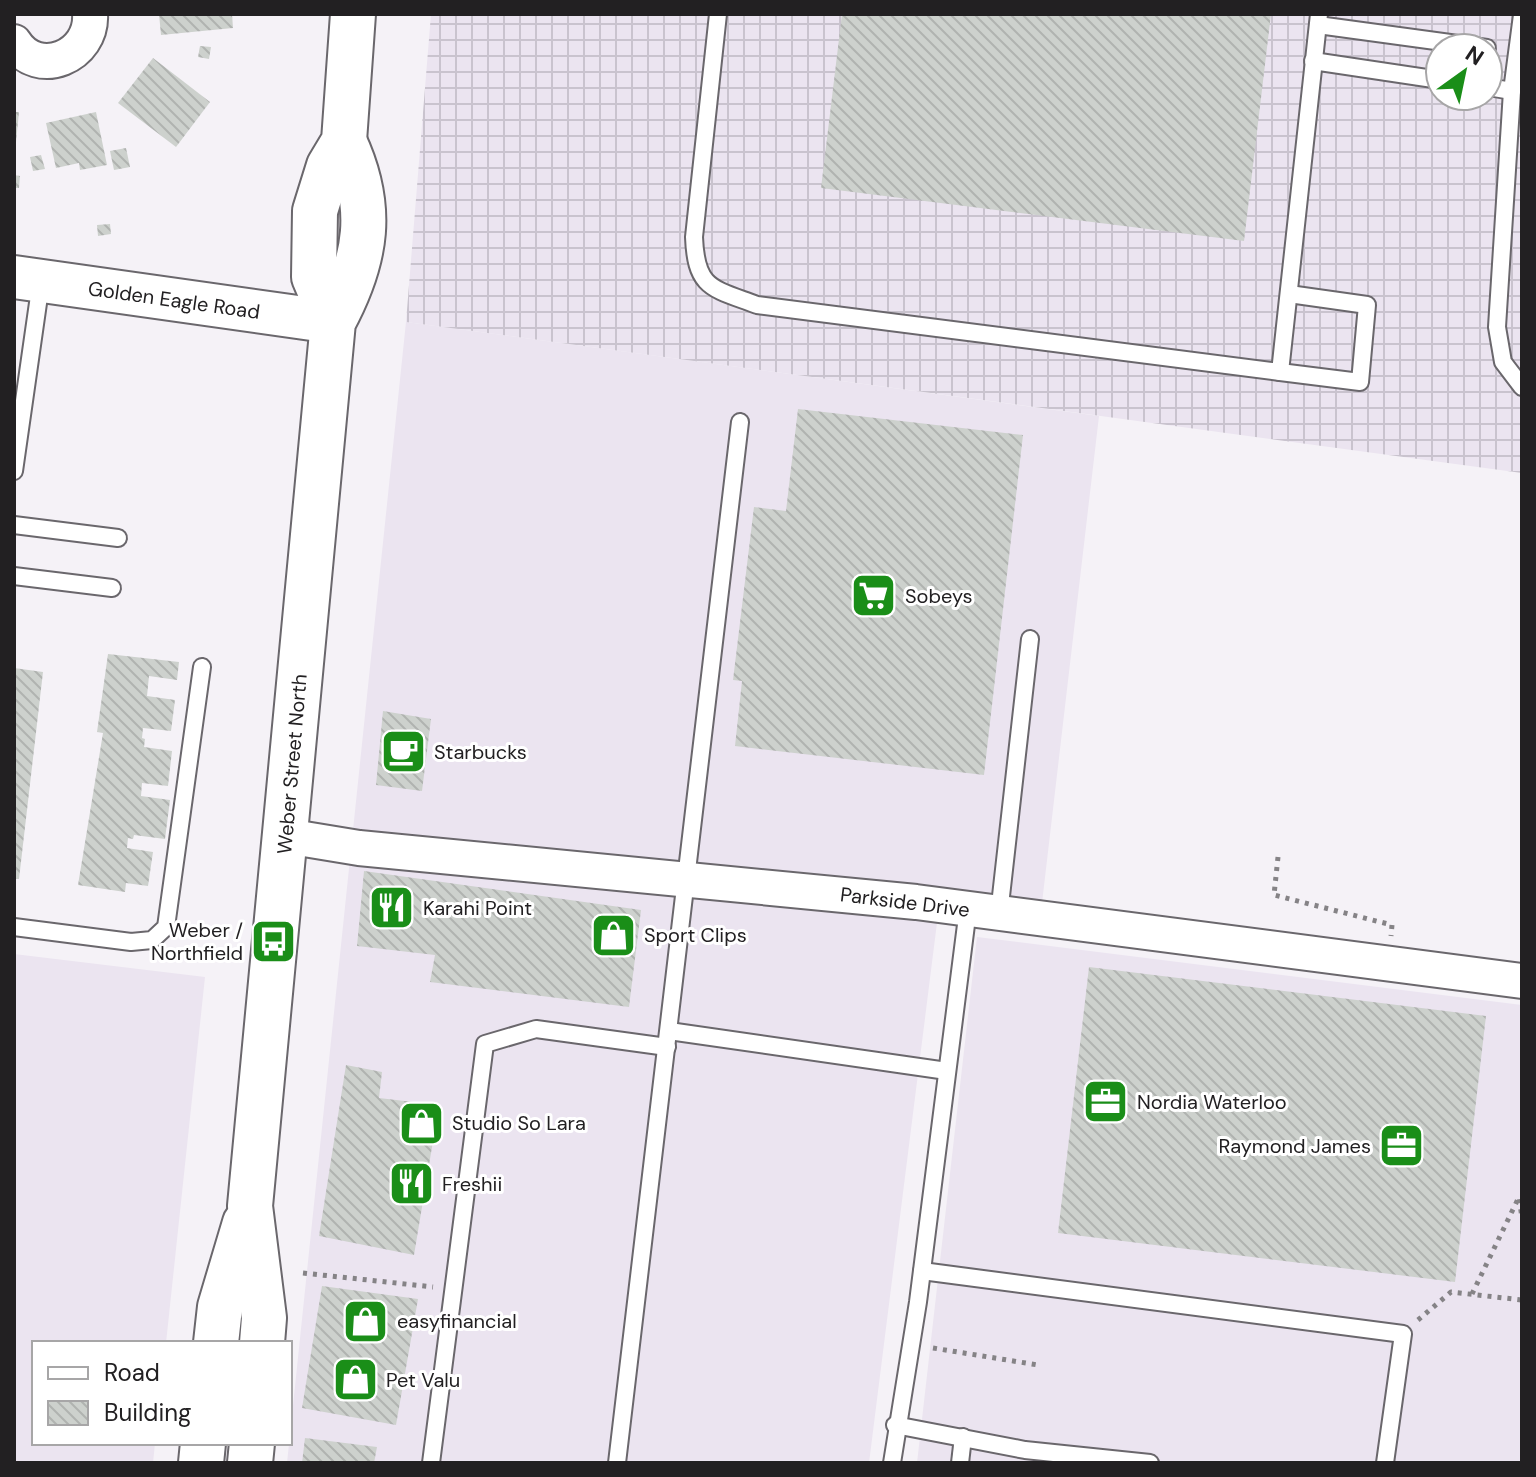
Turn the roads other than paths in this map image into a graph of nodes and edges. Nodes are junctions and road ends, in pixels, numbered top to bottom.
1 (90, 14) edge
2 (353, 14) edge
3 (718, 14) edge
4 (1522, 15) edge
5 (1318, 19) edge
6 (1424, 37) edge
7 (14, 42) edge
8 (1504, 50) edge
9 (1518, 52) junction
10 (1313, 61) junction
11 (1424, 78) edge
12 (1504, 90) edge
13 (1512, 91) junction
14 (1515, 169) edge
15 (27, 278) edge
16 (1289, 294) junction
17 (333, 322) junction
18 (1280, 372) junction
19 (1522, 387) edge
20 (740, 422) dead end
21 (14, 471) edge
22 (14, 525) edge
23 (118, 538) dead end
24 (14, 576) edge
25 (112, 588) dead end
26 (1030, 639) dead end
27 (202, 667) dead end
28 (286, 836) junction
29 (688, 880) junction
30 (983, 912) junction
31 (14, 927) edge
32 (1522, 981) edge
33 (668, 1039) junction
34 (947, 1071) junction
35 (250, 1206) junction
36 (922, 1271) junction
37 (216, 1341) edge
38 (262, 1341) edge
39 (895, 1425) junction
40 (963, 1437) junction
41 (431, 1463) edge
42 (617, 1463) edge
43 (892, 1463) edge
44 (960, 1463) edge
45 (1150, 1463) edge
46 (1385, 1463) edge

1 - 7 street
2 - 17 main road, Weber Street North
3 - 18 lane
4 - 9 lane
5 - 6 lane
5 - 10 lane
8 - 9 lane
9 - 13 lane
10 - 11 lane
10 - 16 lane
12 - 13 lane
13 - 14 lane
14 - 19 lane
15 - 17 street, Golden Eagle Road
15 - 21 lane
16 - 18 lane
16 - 18 lane
17 - 28 main road, Weber Street North
20 - 29 lane
22 - 23 lane
24 - 25 lane
26 - 30 lane
27 - 31 lane
28 - 29 street, Parkside Drive
28 - 35 main road, Weber Street North
29 - 30 street, Parkside Drive
29 - 33 lane
30 - 32 street, Parkside Drive
30 - 34 lane
33 - 34 lane
33 - 41 lane
33 - 42 lane
34 - 36 lane
35 - 37 main road, Weber Street North
35 - 38 main road, Weber Street North
36 - 39 lane
36 - 46 lane
39 - 40 lane
39 - 43 lane
40 - 44 lane
40 - 45 lane

